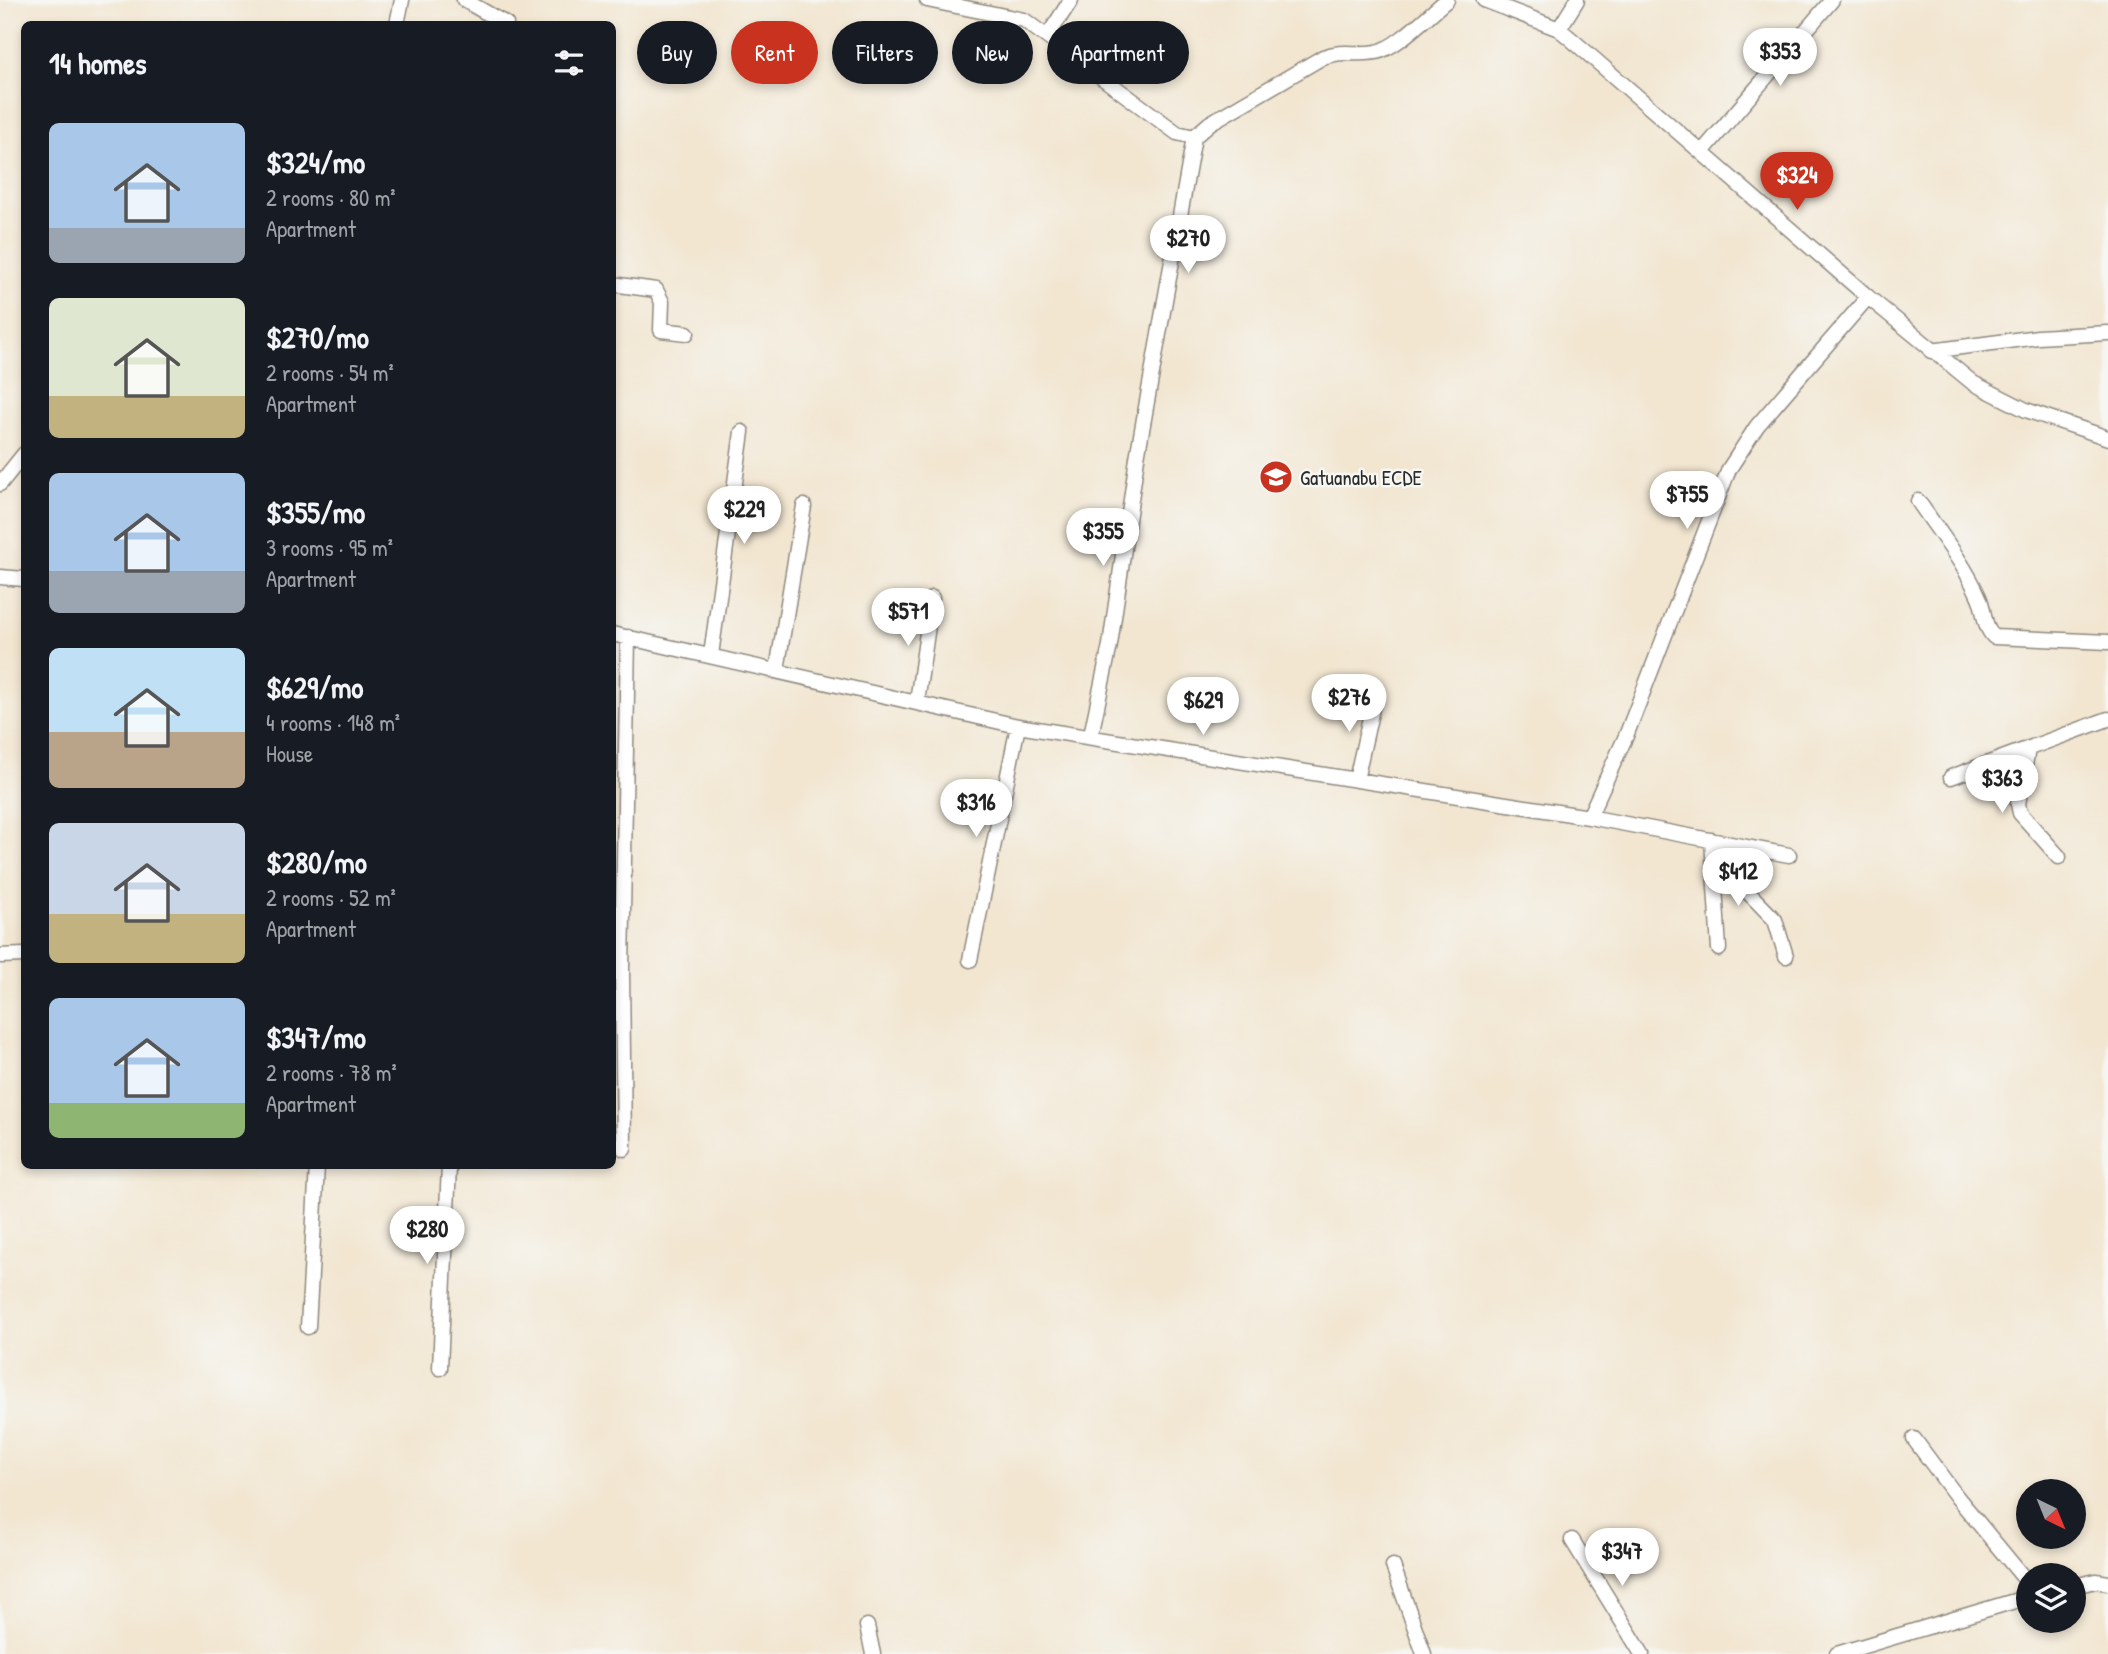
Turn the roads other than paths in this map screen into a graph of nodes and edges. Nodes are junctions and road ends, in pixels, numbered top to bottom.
1 (402, 0) edge
2 (464, 0) edge
3 (927, 0) edge
4 (1071, 0) edge
5 (1447, 0) edge
6 (1485, 0) edge
7 (1577, 0) edge
8 (1832, 0) edge
9 (398, 21) edge
10 (501, 21) edge
11 (1057, 21) edge
12 (1559, 29) junction
13 (1047, 37) edge
14 (1111, 84) edge
15 (1194, 137) junction
16 (1702, 152) junction
17 (616, 285) edge
18 (1868, 297) junction
19 (687, 333) dead end
20 (2108, 333) edge
21 (1931, 351) junction
22 (742, 432) dead end
23 (2108, 438) edge
24 (21, 458) edge
25 (0, 484) edge
26 (1918, 501) dead end
27 (804, 506) dead end
28 (0, 577) edge
29 (21, 579) edge
30 (932, 598) dead end
31 (616, 635) edge
32 (628, 637) junction
33 (2108, 642) edge
34 (711, 655) junction
35 (777, 670) junction
36 (1376, 695) dead end
37 (917, 702) junction
38 (2108, 719) edge
39 (1018, 726) junction
40 (1091, 736) junction
41 (2028, 748) junction
42 (1951, 777) dead end
43 (1356, 780) junction
44 (1589, 817) junction
45 (1712, 840) junction
46 (1739, 846) junction
47 (1789, 855) dead end
48 (2059, 857) dead end
49 (1719, 949) dead end
50 (21, 955) edge
51 (0, 956) edge
52 (1786, 956) dead end
53 (970, 960) dead end
54 (624, 1149) dead end
55 (317, 1169) edge
56 (449, 1169) edge
57 (308, 1327) dead end
58 (440, 1367) dead end
59 (1914, 1439) dead end
60 (1572, 1540) dead end
61 (1393, 1566) dead end
62 (2016, 1569) edge
63 (2086, 1583) edge
64 (2108, 1583) edge
65 (2016, 1601) edge
66 (867, 1626) dead end
67 (873, 1654) edge
68 (1424, 1654) edge
69 (1642, 1654) edge
70 (1838, 1654) edge

1 - 9 street
2 - 10 street
3 - 13 street
4 - 11 street
5 - 15 street
6 - 12 street
7 - 12 street
8 - 16 street
12 - 16 street
14 - 15 street
15 - 40 street
16 - 18 street
17 - 19 street
18 - 21 street
18 - 44 street
20 - 21 street
21 - 23 street
22 - 34 street
24 - 25 street
26 - 33 street
27 - 35 street
28 - 29 street
30 - 37 street
31 - 32 street
32 - 34 street
32 - 54 street
34 - 35 street
35 - 37 street
36 - 43 street
37 - 39 street
38 - 41 street
39 - 40 street
39 - 53 street
40 - 43 street
41 - 42 street
41 - 48 street
43 - 44 street
44 - 45 street
45 - 46 street
45 - 49 street
46 - 47 street
46 - 52 street
50 - 51 street
55 - 57 street
56 - 58 street
59 - 62 street
60 - 69 street
61 - 68 street
63 - 64 street
65 - 70 street
66 - 67 street

